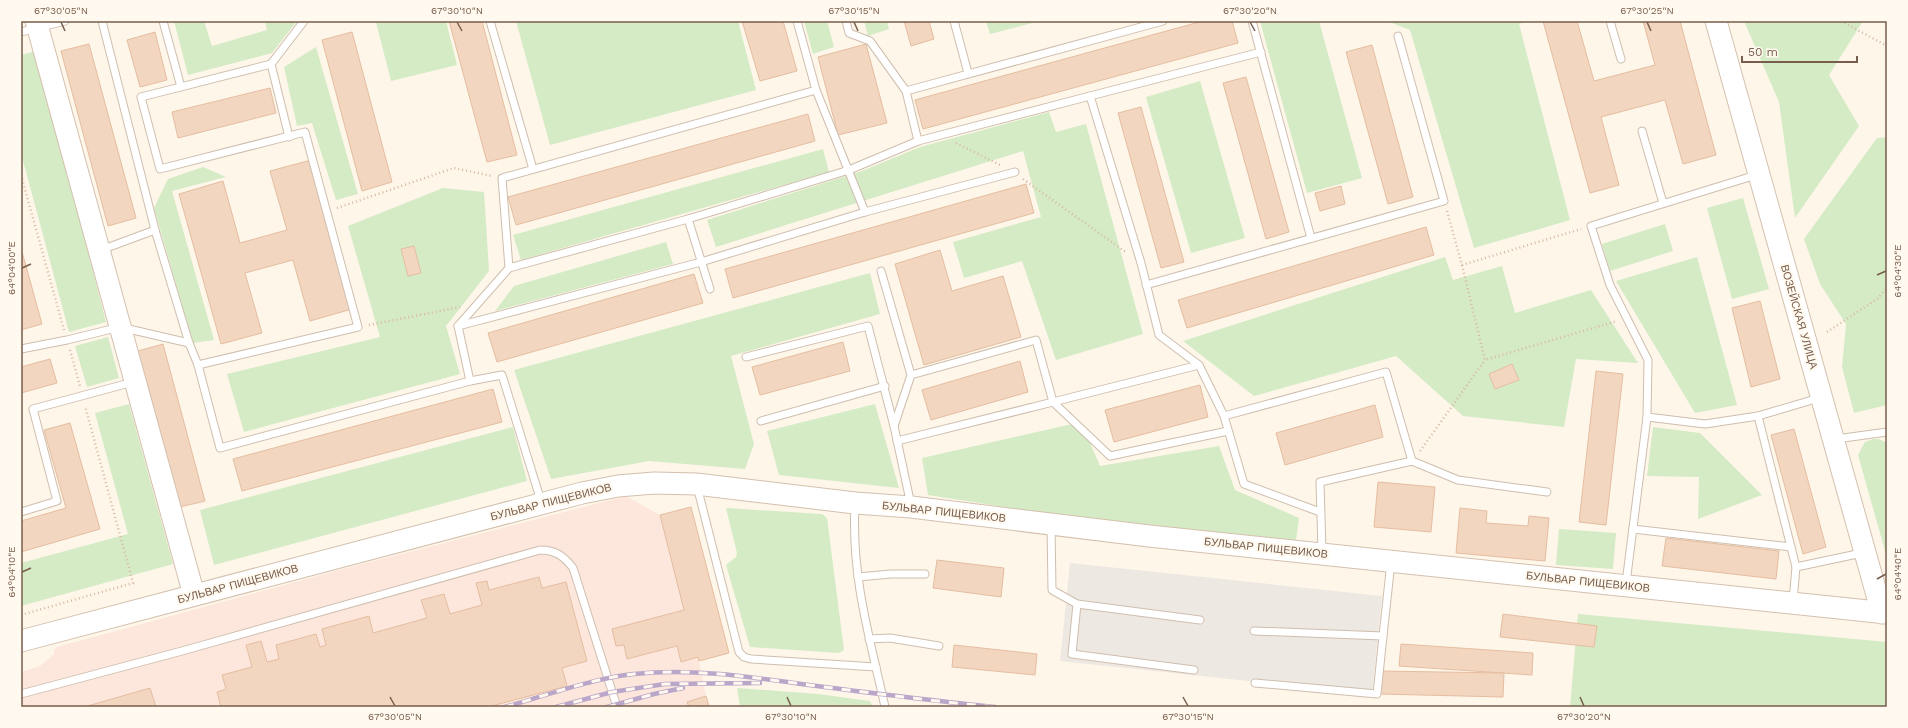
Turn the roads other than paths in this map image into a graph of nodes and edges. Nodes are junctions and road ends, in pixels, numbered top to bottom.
1 (65, 21) edge
2 (102, 21) edge
3 (163, 21) edge
4 (304, 21) edge
5 (490, 21) edge
6 (797, 21) edge
7 (846, 21) edge
8 (954, 21) edge
9 (1163, 21) edge
10 (1252, 21) edge
11 (1610, 21) edge
12 (1716, 21) edge
13 (1150, 23) edge
14 (31, 27) edge
15 (1398, 36) dead end
16 (1261, 52) junction
17 (1621, 59) dead end
18 (271, 64) junction
19 (968, 73) junction
20 (181, 87) junction
21 (816, 90) junction
22 (906, 91) junction
23 (1090, 96) junction
24 (1642, 131) dead end
25 (289, 137) junction
26 (918, 141) junction
27 (533, 169) junction
28 (849, 170) junction
29 (1015, 172) road end
30 (1759, 174) junction
31 (1663, 204) junction
32 (865, 212) junction
33 (688, 219) junction
34 (155, 230) junction
35 (1311, 238) junction
36 (99, 250) junction
37 (701, 262) junction
38 (509, 268) junction
39 (881, 271) dead end
40 (1146, 285) junction
41 (710, 289) dead end
42 (458, 326) junction
43 (120, 327) junction
44 (189, 343) junction
45 (21, 349) edge
46 (746, 357) dead end
47 (198, 365) junction
48 (1199, 365) junction
49 (911, 375) junction
50 (135, 381) junction
51 (470, 381) junction
52 (884, 386) junction
53 (1822, 397) junction
54 (1053, 402) junction
55 (1224, 416) junction
56 (1758, 416) junction
57 (1647, 417) junction
58 (761, 421) dead end
59 (894, 426) junction
60 (1228, 431) junction
61 (1887, 432) edge
62 (1834, 439) junction
63 (897, 441) junction
64 (1412, 461) junction
65 (696, 484) junction
66 (1547, 492) dead end
67 (542, 503) junction
68 (855, 503) junction
69 (911, 507) junction
70 (21, 512) edge
71 (1320, 512) junction
72 (1051, 525) junction
73 (1633, 529) junction
74 (1791, 547) junction
75 (1866, 552) junction
76 (1322, 553) junction
77 (1392, 561) junction
78 (1796, 567) junction
79 (925, 574) dead end
80 (858, 577) junction
81 (1626, 586) junction
82 (194, 595) junction
83 (1792, 603) junction
84 (1077, 604) junction
85 (1885, 613) edge
86 (1200, 620) dead end
87 (1254, 631) dead end
88 (1384, 636) junction
89 (869, 639) junction
90 (21, 641) edge
91 (939, 646) dead end
92 (876, 667) junction
93 (1194, 670) dead end
94 (1255, 683) dead end
95 (21, 694) edge
96 (617, 707) edge
97 (885, 707) edge

1 - 14 lane
2 - 34 lane
3 - 20 lane
4 - 18 lane
5 - 27 lane
6 - 21 lane
7 - 22 lane
8 - 19 lane
9 - 13 lane
10 - 16 lane
11 - 17 lane
12 - 30 main road, ВОЗЕЙСКАЯ УЛИЦА
13 - 19 lane
14 - 36 main road
15 - 35 lane
16 - 23 lane
16 - 35 lane
18 - 20 lane
18 - 25 lane
19 - 22 lane
20 - 25 lane
21 - 27 lane
21 - 28 lane
22 - 26 lane
23 - 26 lane
23 - 40 lane
24 - 31 lane
25 - 47 lane
26 - 28 lane
27 - 38 lane
28 - 32 lane
28 - 33 lane
29 - 32 lane
30 - 31 lane
30 - 53 main road, ВОЗЕЙСКАЯ УЛИЦА
31 - 57 lane
32 - 37 lane
33 - 37 lane
33 - 38 lane
34 - 36 lane
34 - 44 lane
35 - 40 lane
36 - 43 main road
37 - 41 lane
37 - 42 lane
38 - 42 lane
39 - 49 lane
40 - 48 lane
42 - 51 lane
43 - 44 lane
43 - 45 lane
43 - 50 main road
44 - 47 lane
46 - 52 lane
47 - 51 lane
48 - 54 lane
48 - 55 lane
49 - 54 lane
49 - 59 lane
50 - 70 lane
50 - 82 main road
51 - 67 lane
52 - 58 lane
52 - 59 lane
53 - 56 lane
53 - 62 main road, ВОЗЕЙСКАЯ УЛИЦА
54 - 60 lane
54 - 63 lane
55 - 60 lane
55 - 64 lane
56 - 57 lane
56 - 74 lane
57 - 73 lane
59 - 63 lane
60 - 71 lane
61 - 62 lane
62 - 75 main road, ВОЗЕЙСКАЯ УЛИЦА
63 - 69 lane
64 - 66 lane
64 - 71 lane
65 - 67 main road, БУЛЬВАР ПИЩЕВИКОВ
65 - 68 main road, БУЛЬВАР ПИЩЕВИКОВ
65 - 92 lane
67 - 82 main road, БУЛЬВАР ПИЩЕВИКОВ
68 - 69 main road, БУЛЬВАР ПИЩЕВИКОВ
68 - 80 lane
69 - 72 main road, БУЛЬВАР ПИЩЕВИКОВ
71 - 76 lane
72 - 76 main road, БУЛЬВАР ПИЩЕВИКОВ
72 - 84 lane
73 - 74 lane
73 - 81 lane
74 - 78 lane
75 - 78 lane
75 - 85 main road, ВОЗЕЙСКАЯ УЛИЦА
76 - 77 main road, БУЛЬВАР ПИЩЕВИКОВ
77 - 81 main road, БУЛЬВАР ПИЩЕВИКОВ
77 - 88 lane
78 - 83 lane
79 - 80 lane
80 - 89 lane
81 - 83 main road, БУЛЬВАР ПИЩЕВИКОВ
82 - 90 main road, БУЛЬВАР ПИЩЕВИКОВ
83 - 85 main road, БУЛЬВАР ПИЩЕВИКОВ
84 - 86 lane
84 - 93 lane
87 - 88 lane
88 - 94 lane
89 - 91 lane
89 - 92 lane
92 - 97 lane
95 - 96 lane

